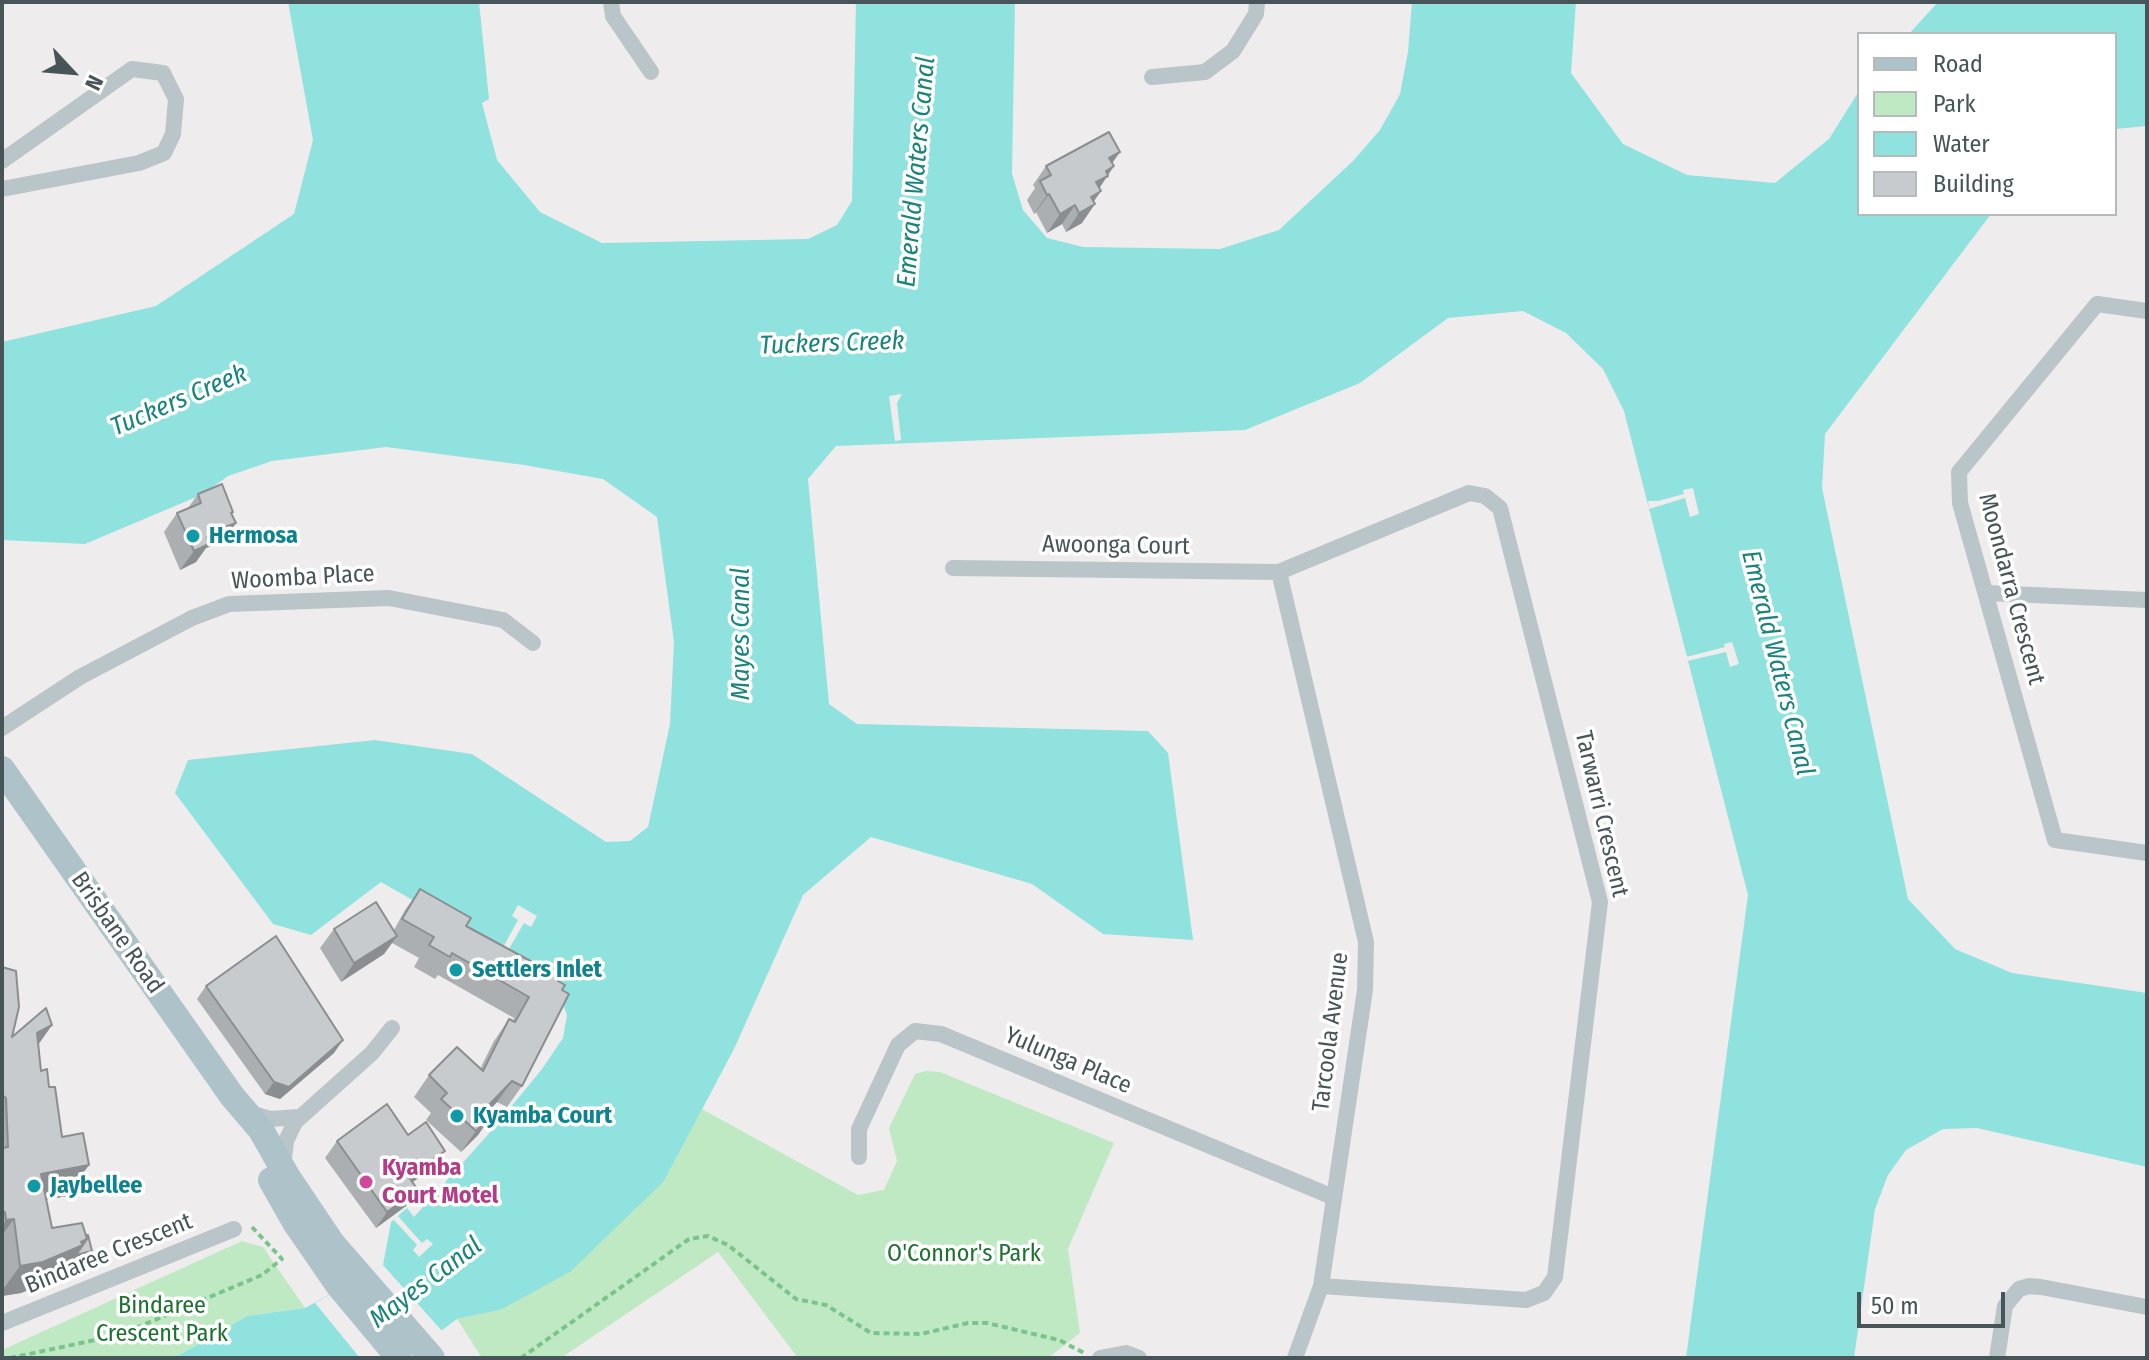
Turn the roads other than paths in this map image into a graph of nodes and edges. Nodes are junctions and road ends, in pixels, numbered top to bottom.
1 (611, 2) edge
2 (1257, 2) edge
3 (651, 72) dead end
4 (1152, 77) dead end
5 (2, 161) edge
6 (2, 189) edge
7 (2147, 311) edge
8 (953, 568) dead end
9 (1279, 572) junction
10 (1987, 593) junction
11 (2147, 600) edge
12 (533, 643) dead end
13 (2, 728) edge
14 (2, 769) edge
15 (2147, 853) edge
16 (392, 1028) dead end
17 (238, 1103) junction
18 (299, 1117) junction
19 (859, 1157) dead end
20 (283, 1168) junction
21 (1333, 1197) junction
22 (241, 1226) road end
23 (347, 1278) junction
24 (1321, 1286) junction
25 (2147, 1307) edge
26 (2, 1323) edge
27 (418, 1354) edge
28 (1100, 1358) edge
29 (1139, 1358) edge
30 (1295, 1358) edge
31 (1997, 1358) edge

1 - 3 street
2 - 4 street
5 - 6 street
7 - 10 street, Moondarra Crescent
8 - 9 street, Awoonga Court
9 - 21 street, Tarcoola Avenue
9 - 24 street, Tarwarri Crescent
10 - 11 street
10 - 15 street, Moondarra Crescent
12 - 13 street, Woomba Place
14 - 17 main road, Brisbane Road
16 - 18 street
17 - 18 street
17 - 20 main road, Brisbane Road
17 - 23 main road, Brisbane Road
18 - 20 street
19 - 21 street, Yulunga Place
20 - 23 main road, Brisbane Road
21 - 24 street, Tarcoola Avenue
22 - 26 street, Bindaree Crescent
23 - 27 main road, Brisbane Road
24 - 30 street, Tarcoola Avenue
25 - 31 street
28 - 29 street

